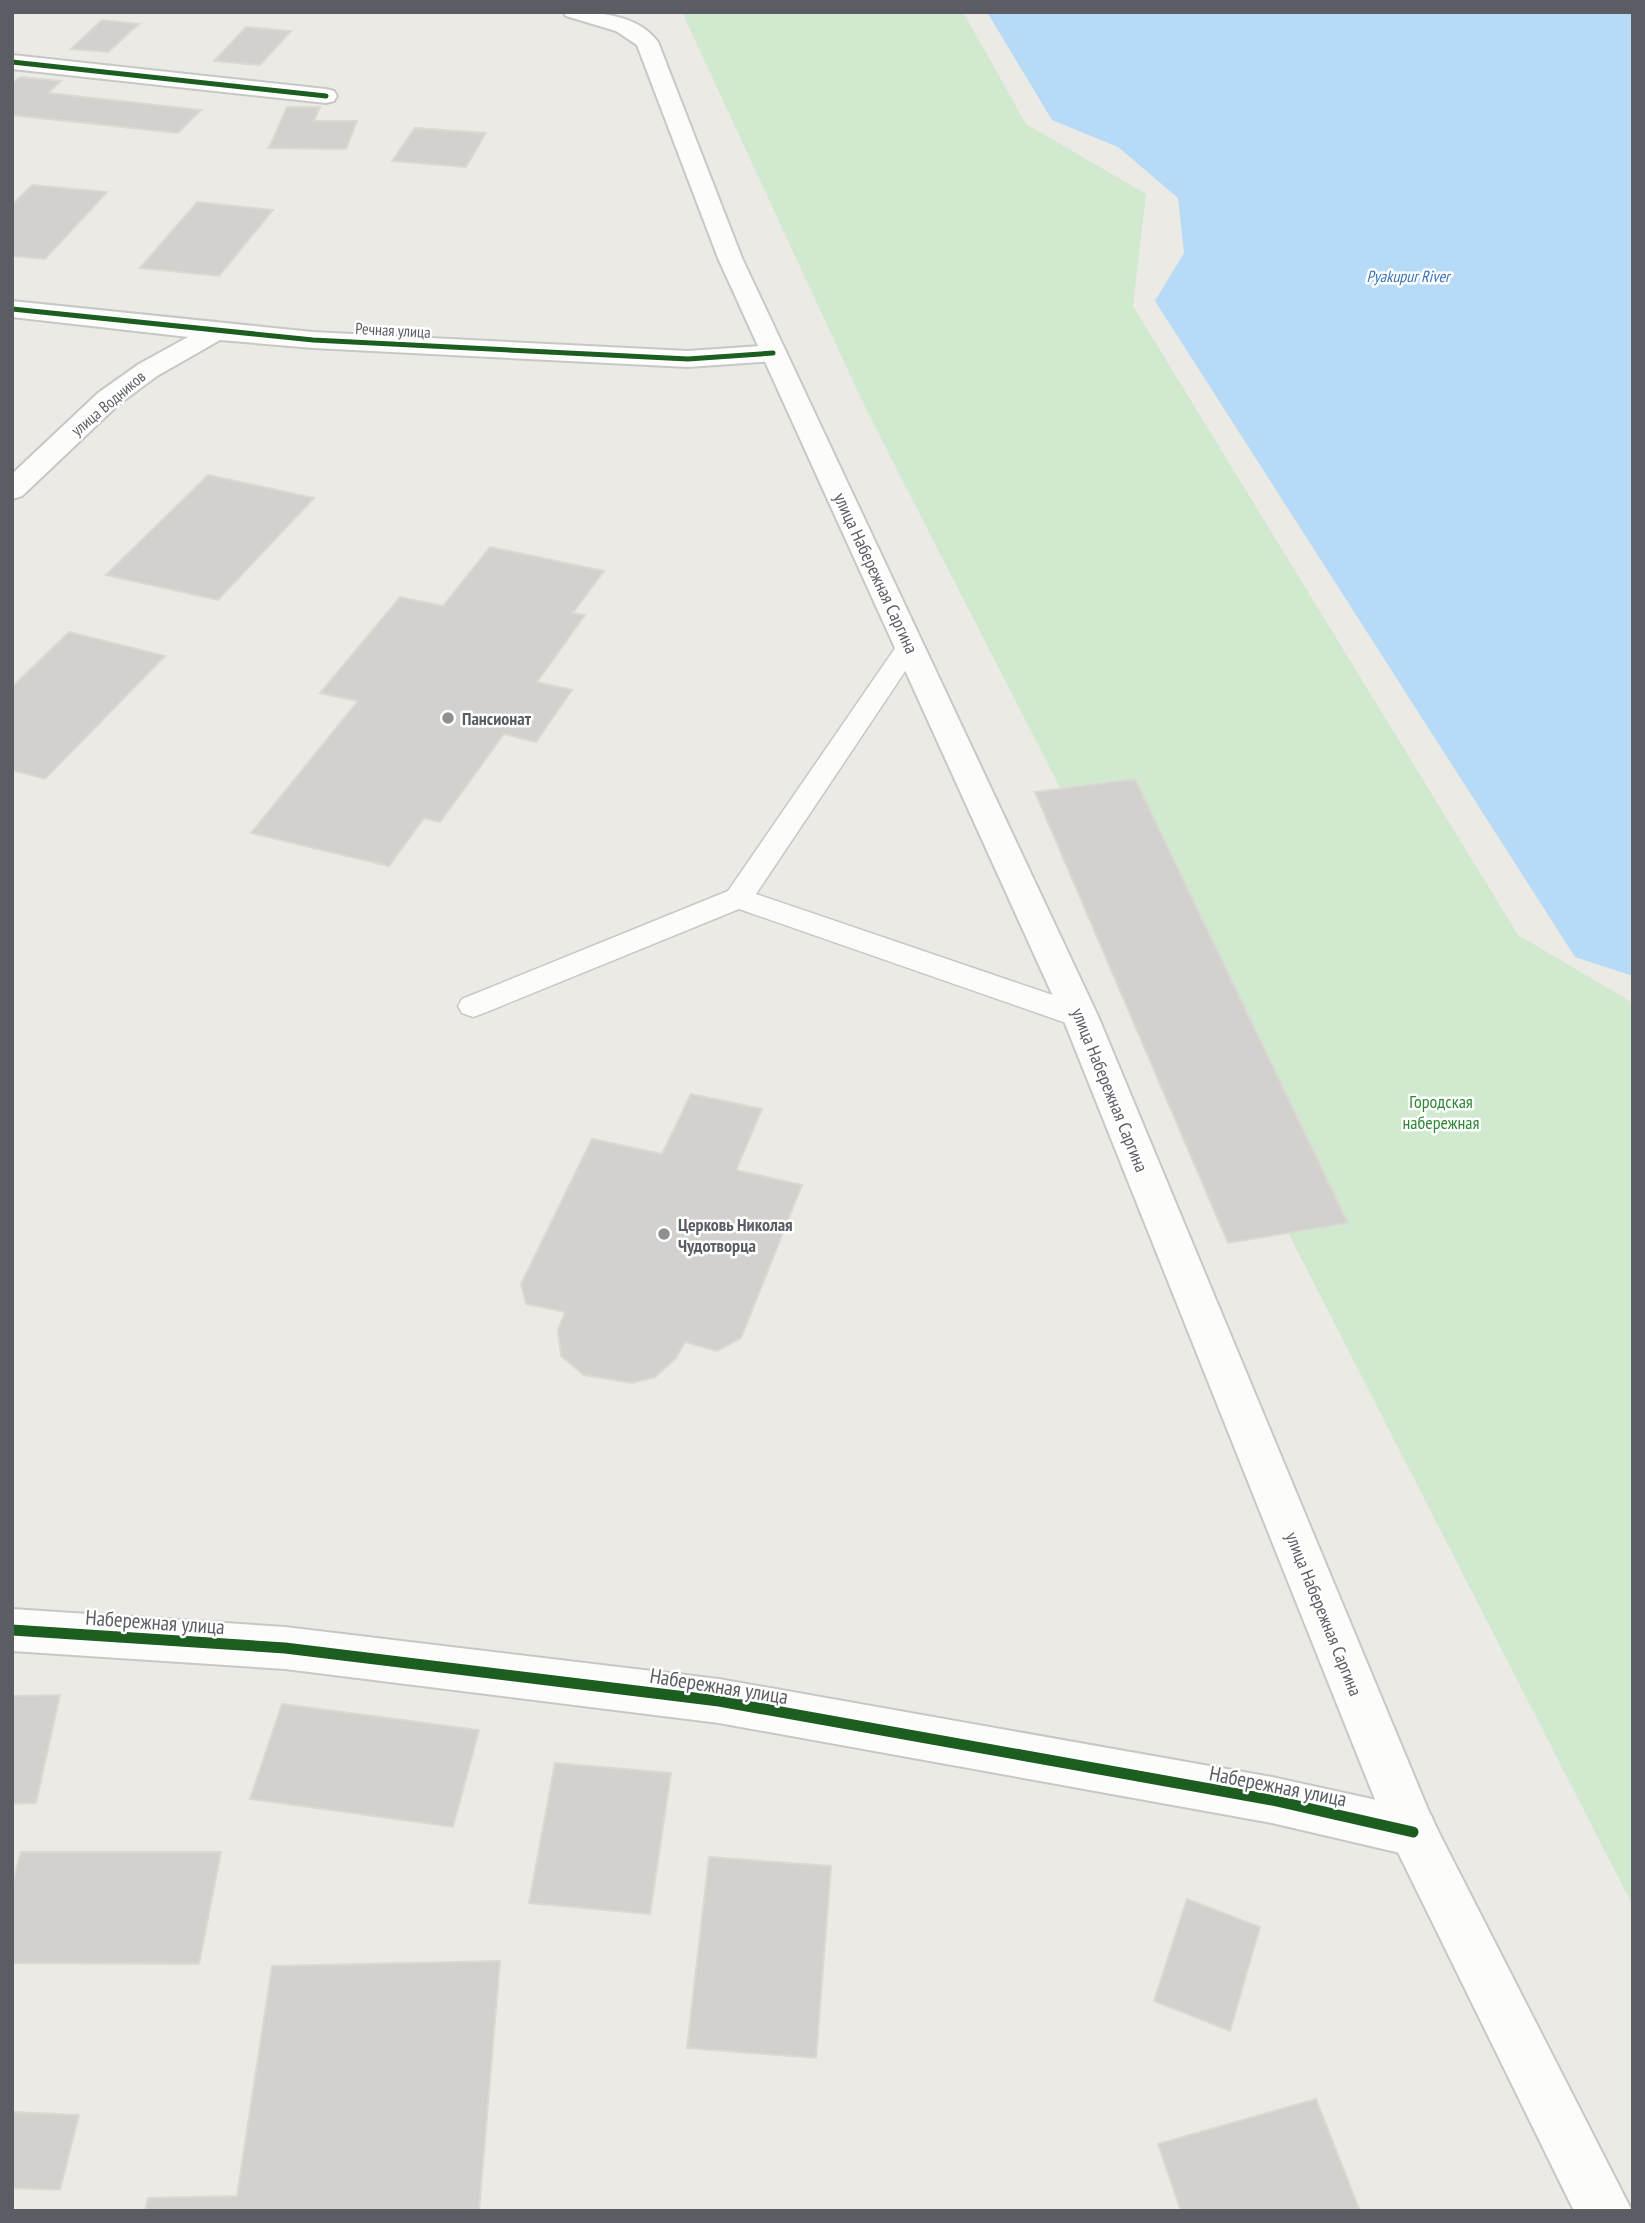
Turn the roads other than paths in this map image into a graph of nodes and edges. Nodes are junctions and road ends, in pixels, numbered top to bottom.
1 (573, 12) edge
2 (12, 62) edge
3 (326, 96) dead end
4 (12, 309) edge
5 (215, 332) junction
6 (773, 353) junction
7 (12, 490) edge
8 (909, 646) junction
9 (738, 898) junction
10 (473, 1006) dead end
11 (1080, 1016) junction
12 (12, 1630) edge
13 (1413, 1832) junction
14 (1604, 2211) edge

1 - 6 main road, улица Набережная Саргина
2 - 3 main road
4 - 5 main road, Речная улица
5 - 6 main road, Речная улица
5 - 7 main road, улица Водников
6 - 8 main road, улица Набережная Саргина
8 - 9 lane
8 - 11 main road, улица Набережная Саргина
9 - 10 lane
9 - 11 lane
11 - 13 main road, улица Набережная Саргина
12 - 13 main road, Набережная улица
13 - 14 main road, улица Набережная Саргина

